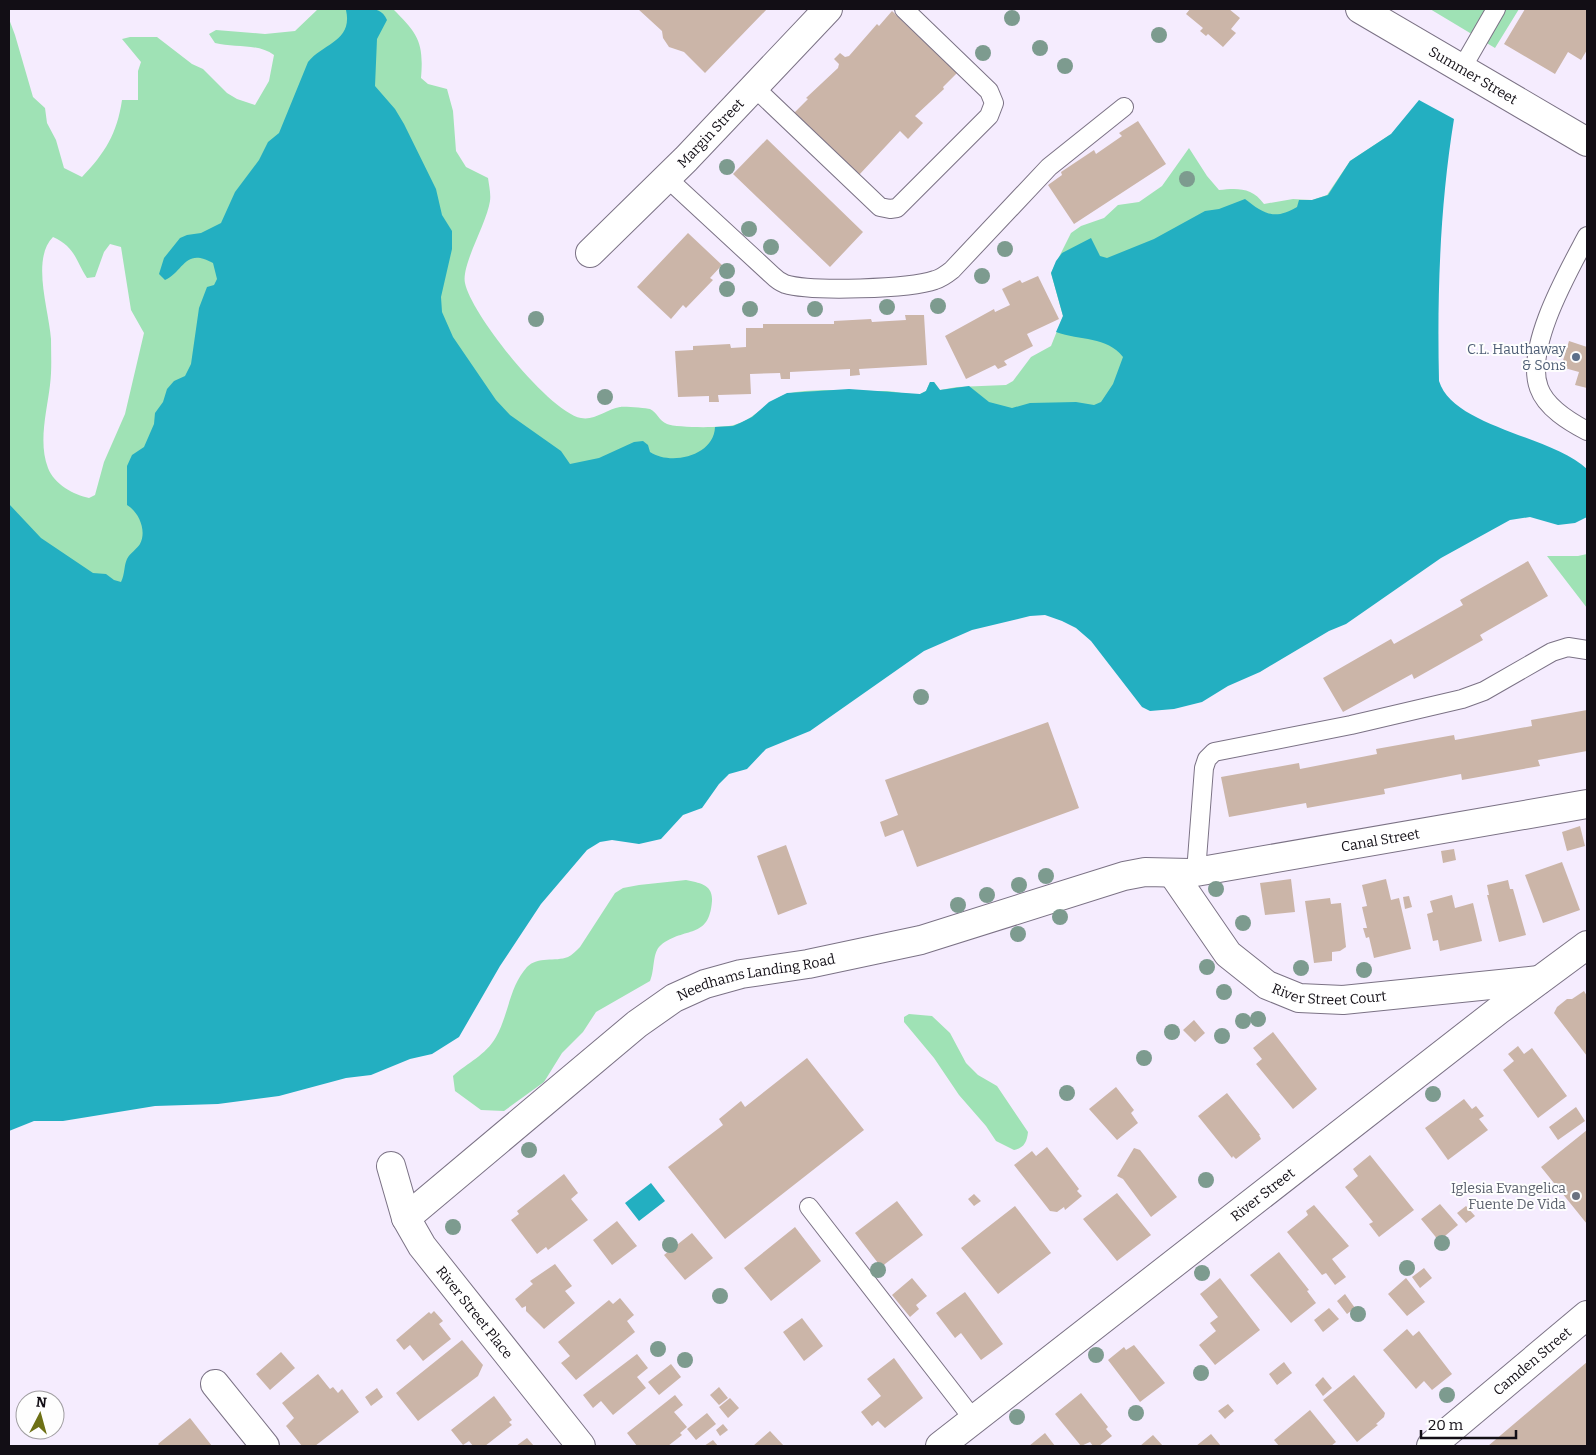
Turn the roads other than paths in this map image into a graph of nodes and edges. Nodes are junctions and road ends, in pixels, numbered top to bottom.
1 (828, 9) edge
2 (904, 9) edge
3 (1360, 9) edge
4 (1496, 9) edge
5 (1462, 68) junction
6 (754, 87) junction
7 (1124, 107) dead end
8 (1587, 142) edge
9 (667, 178) junction
10 (1587, 236) edge
11 (590, 253) dead end
12 (1587, 431) edge
13 (1587, 650) edge
14 (1587, 804) edge
15 (1184, 873) junction
16 (1587, 945) edge
17 (1539, 980) junction
18 (391, 1166) dead end
19 (809, 1207) dead end
20 (406, 1218) junction
21 (1587, 1315) edge
22 (215, 1384) dead end
23 (974, 1420) junction
24 (265, 1446) edge
25 (581, 1446) edge
26 (940, 1446) edge
27 (1431, 1446) edge

1 - 6 street, Margin Street
2 - 6 lane
3 - 5 street, Summer Street
4 - 5 lane
5 - 8 street, Summer Street
6 - 9 street, Margin Street
7 - 9 lane
9 - 11 street, Margin Street
10 - 12 lane
13 - 15 lane
14 - 15 street, Canal Street
15 - 17 street, River Street Court
15 - 20 street, Needhams Landing Road
16 - 17 street, River Street
17 - 23 street, River Street
18 - 20 street, River Street Place
19 - 23 lane
20 - 25 street, River Street Place
21 - 27 street, Camden Street
22 - 24 street
23 - 26 street, River Street

